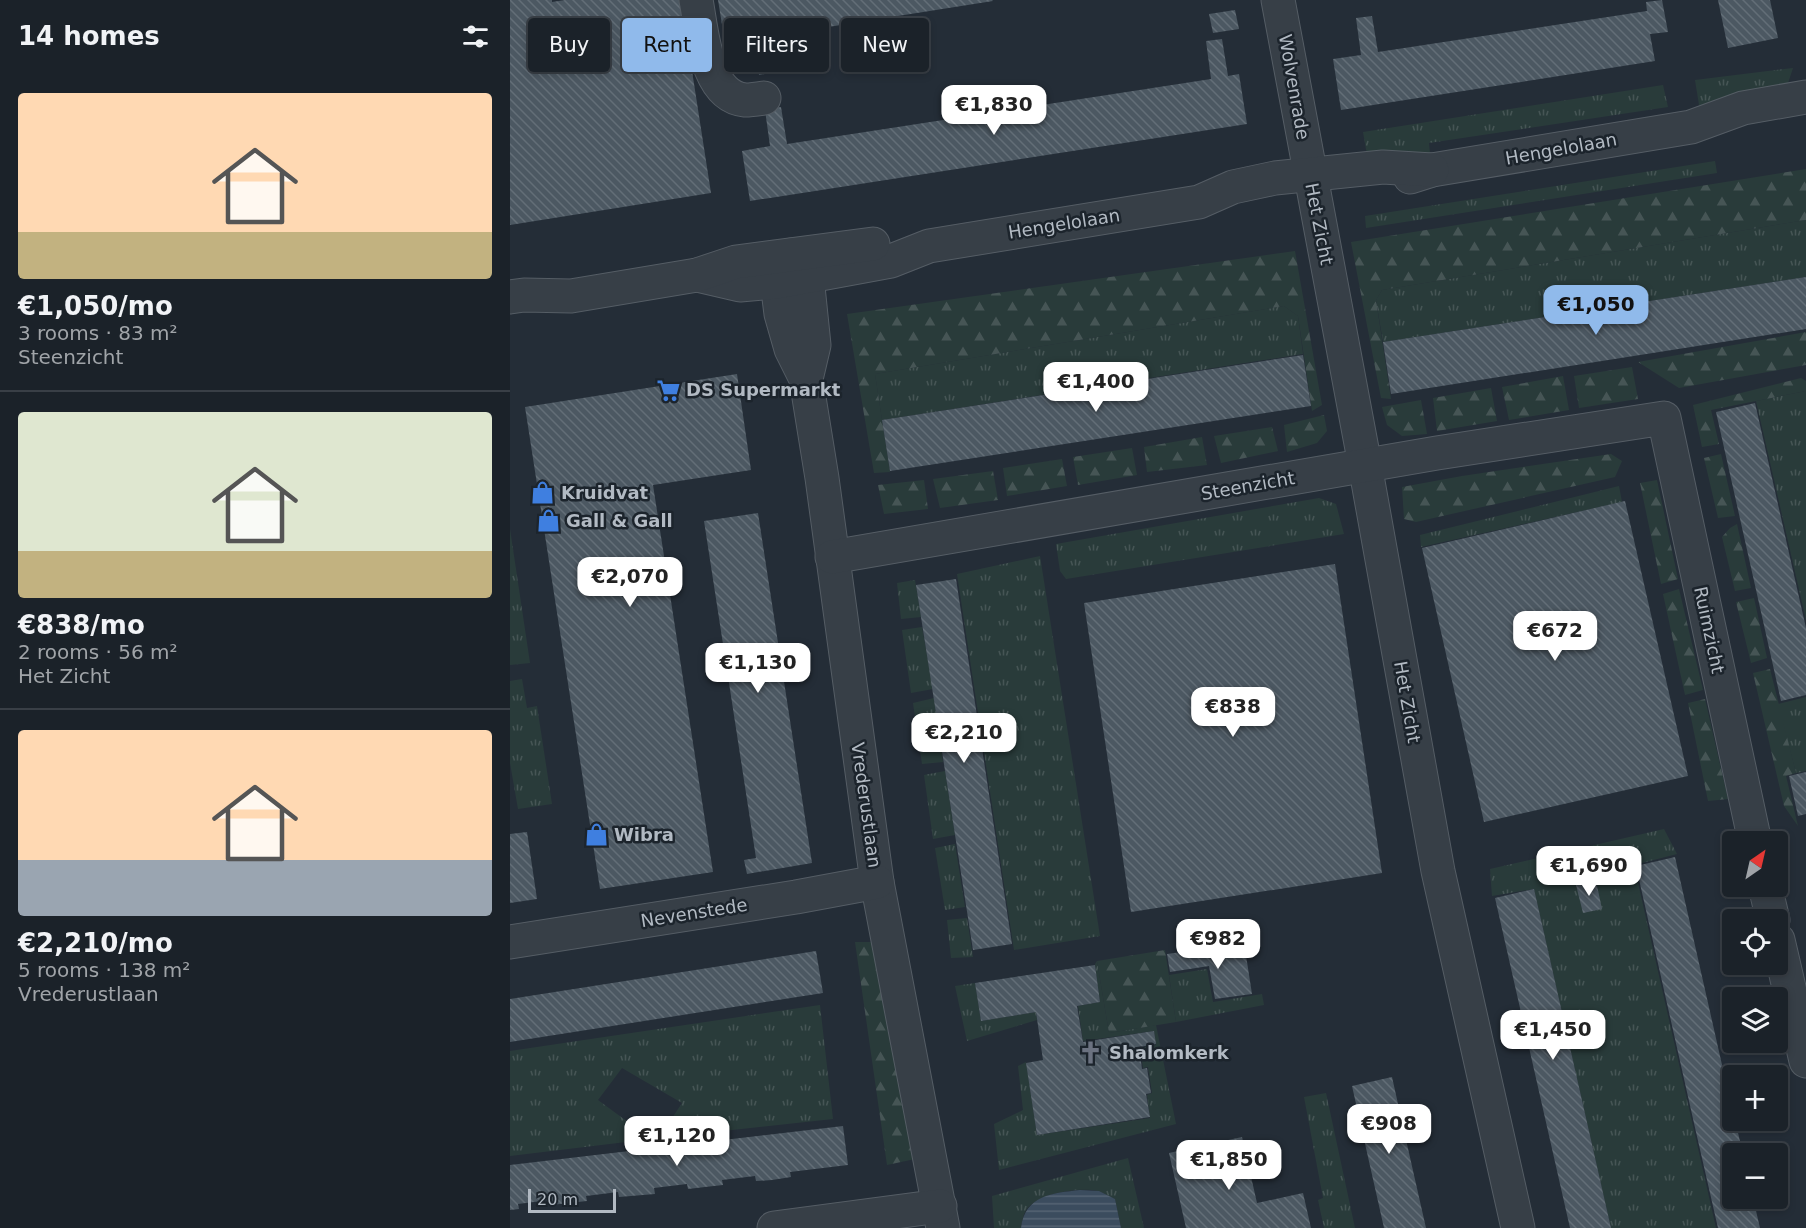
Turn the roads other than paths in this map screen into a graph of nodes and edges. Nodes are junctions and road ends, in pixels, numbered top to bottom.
1 (696, 0) edge
2 (1278, 0) edge
3 (1806, 97) edge
4 (764, 98) dead end
5 (1806, 120) edge
6 (1691, 127) junction
7 (1311, 185) junction
8 (792, 272) junction
9 (571, 296) junction
10 (510, 297) edge
11 (510, 318) edge
12 (1664, 418) joint
13 (1365, 465) junction
14 (832, 557) junction
15 (1753, 831) edge
16 (877, 882) junction
17 (510, 942) edge
18 (1786, 975) edge
19 (1806, 1061) edge
20 (941, 1217) edge
21 (774, 1228) edge
22 (1518, 1228) edge

1 - 4 street
2 - 7 street, Wolvenrade
3 - 6 street, Hengelolaan
5 - 6 street, Hengelolaan
6 - 7 street, Hengelolaan
7 - 8 street, Hengelolaan
7 - 13 street, Het Zicht
8 - 9 street, Hengelolaan
8 - 14 street, Vrederustlaan
9 - 10 street, Hengelolaan
9 - 11 street, Hengelolaan
12 - 13 street, Steenzicht
12 - 15 street, Ruimzicht
13 - 14 street, Steenzicht
13 - 22 street, Het Zicht
14 - 16 street, Vrederustlaan
16 - 17 street, Nevenstede
16 - 20 street, Vrederustlaan
18 - 19 street
20 - 21 street

